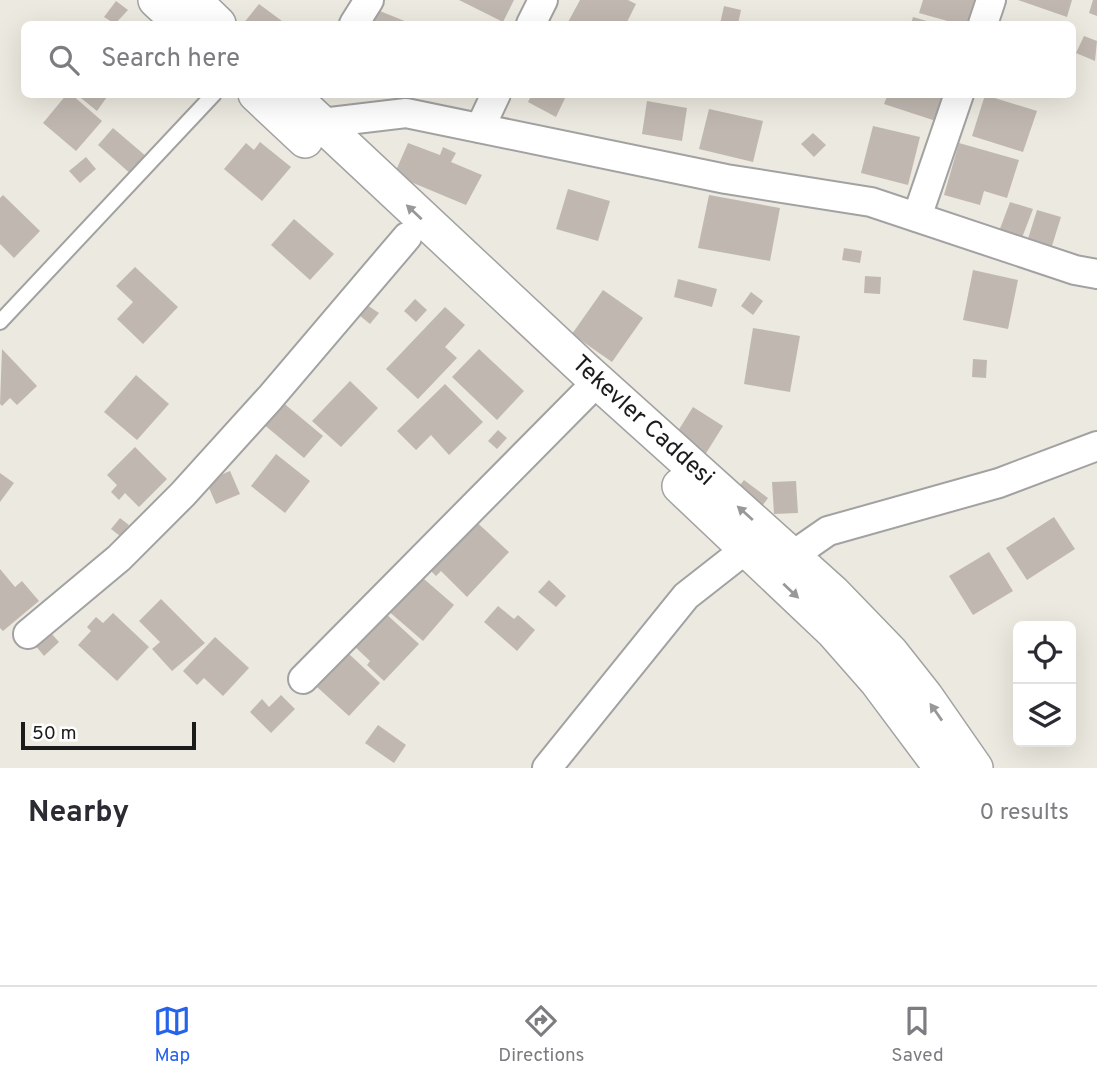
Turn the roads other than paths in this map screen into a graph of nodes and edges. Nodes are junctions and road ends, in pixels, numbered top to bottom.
1 (156, 0) edge
2 (193, 0) edge
3 (369, 0) edge
4 (543, 0) edge
5 (991, 0) edge
6 (179, 21) edge
7 (215, 21) edge
8 (356, 21) edge
9 (532, 21) edge
10 (984, 21) edge
11 (210, 98) edge
12 (266, 98) edge
13 (494, 98) edge
14 (958, 98) edge
15 (298, 111) edge
16 (480, 128) junction
17 (917, 217) junction
18 (407, 237) junction
19 (1097, 274) edge
20 (0, 322) edge
21 (584, 395) junction
22 (1097, 446) edge
23 (746, 549) junction
24 (792, 556) junction
25 (28, 634) dead end
26 (303, 679) dead end
27 (547, 768) edge
28 (942, 768) edge
29 (975, 768) edge

1 - 6 street
2 - 7 street
3 - 8 street
4 - 9 street
5 - 10 street
11 - 20 lane
12 - 15 street
13 - 16 street
14 - 17 street
15 - 16 street
15 - 18 street
24 -> 15 street, Tekevler Caddesi
16 - 17 street
17 - 19 street
18 - 21 street
18 - 25 street
21 - 23 street
21 - 26 street
22 - 24 street
23 - 24 street
23 - 27 street
23 -> 28 street
29 -> 24 street, Tekevler Caddesi

